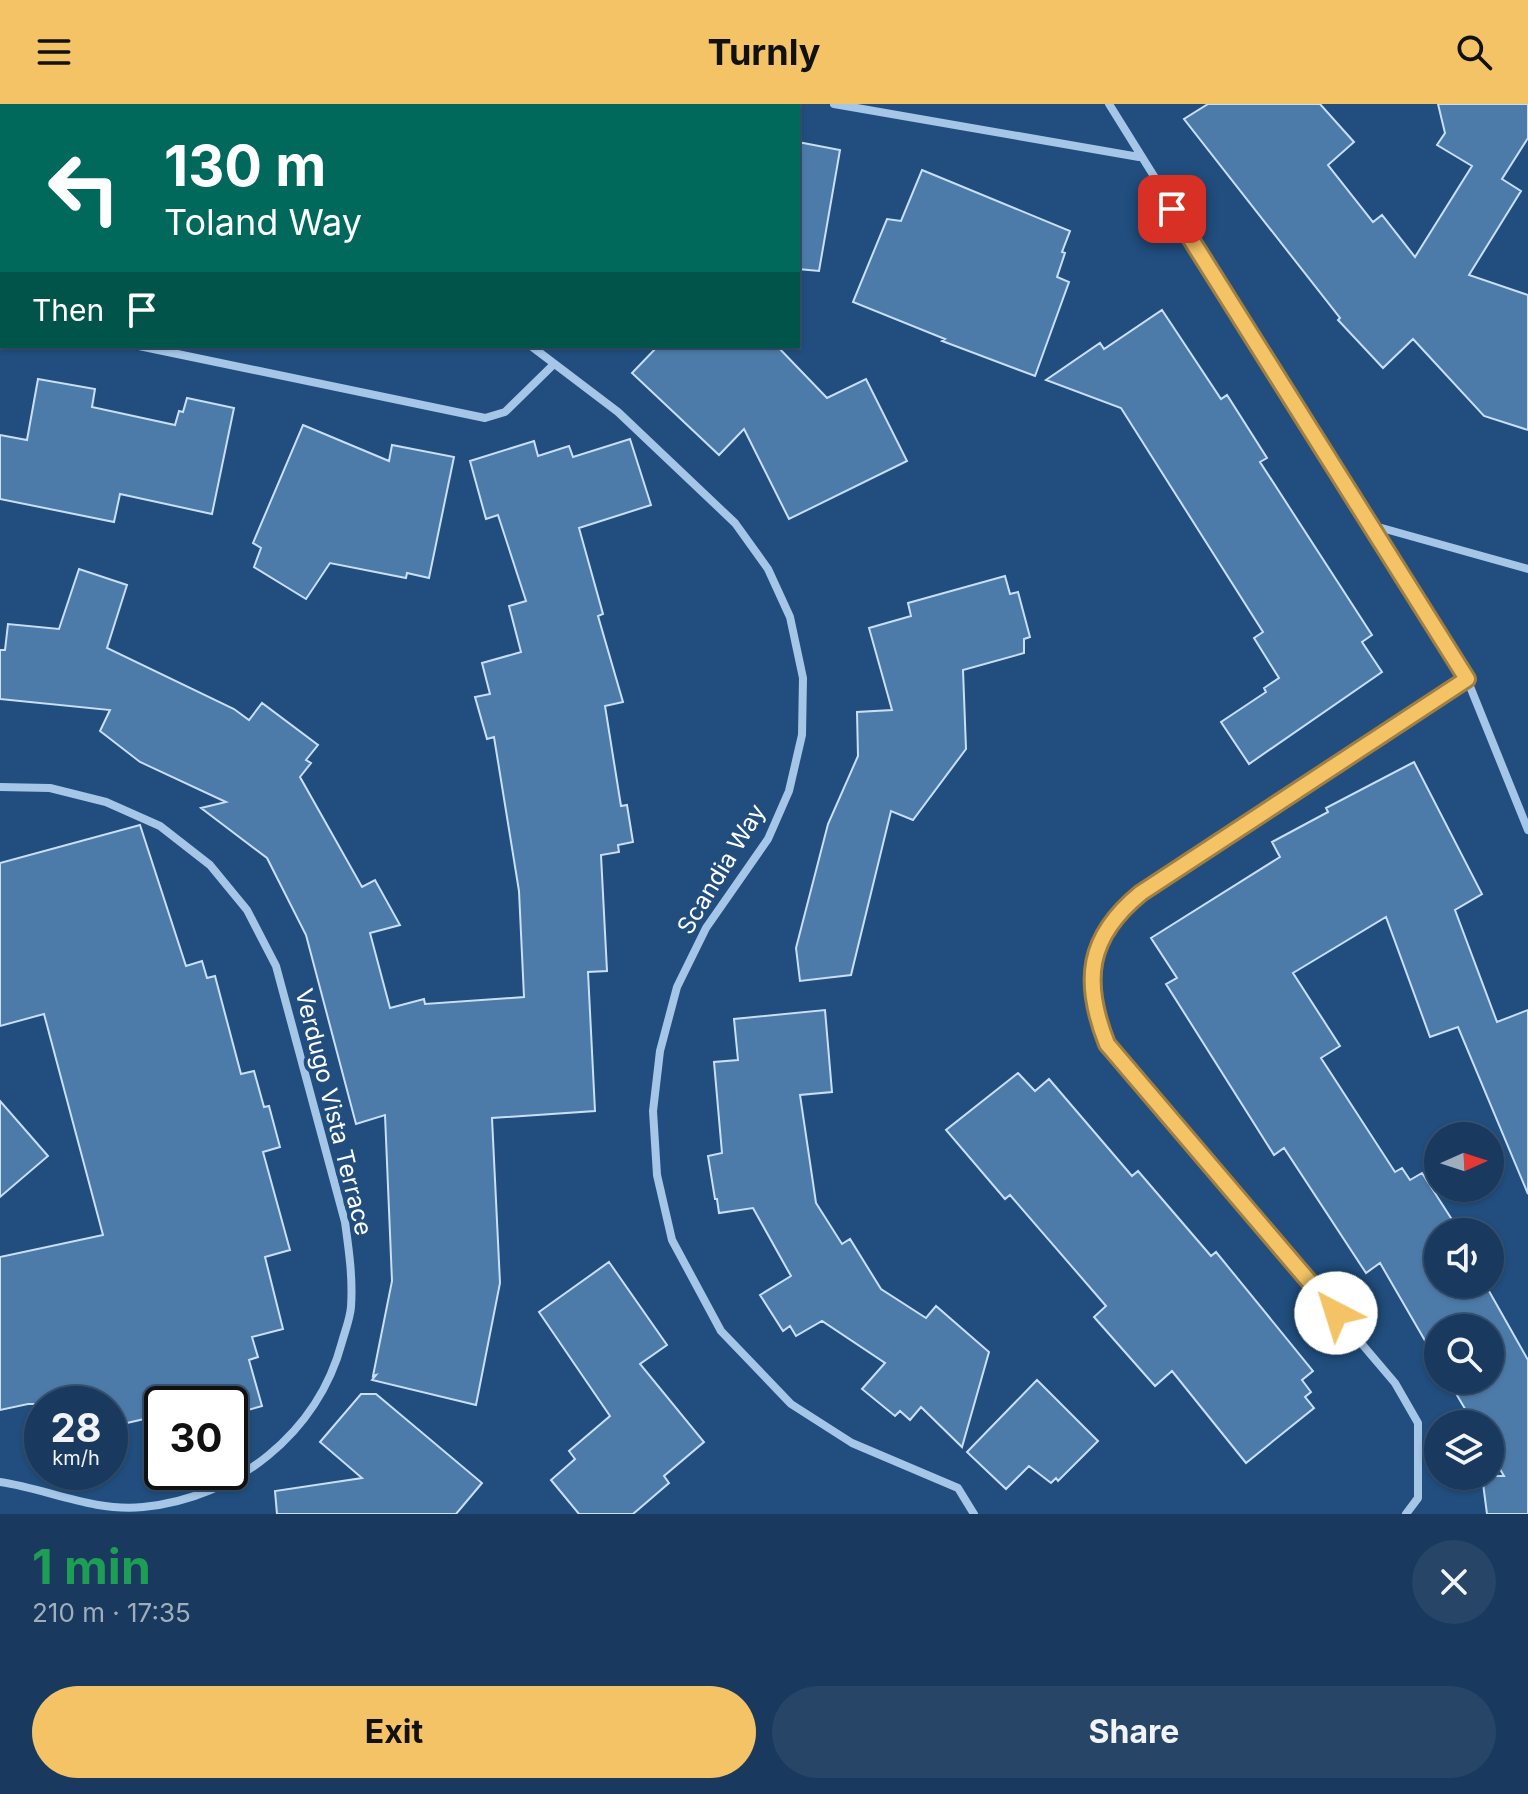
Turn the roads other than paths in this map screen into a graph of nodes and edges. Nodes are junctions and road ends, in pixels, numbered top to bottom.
1 (834, 104) edge
2 (1109, 104) edge
3 (1139, 157) junction
4 (149, 348) edge
5 (533, 348) edge
6 (553, 365) junction
7 (1370, 524) junction
8 (1528, 569) edge
9 (1467, 679) junction
10 (0, 787) edge
11 (1528, 830) edge
12 (0, 1482) edge
13 (974, 1514) edge
14 (1406, 1514) edge

1 - 3 street
2 - 3 street
3 - 7 street
4 - 6 street
5 - 6 street, Scandia Way
6 - 13 street, Scandia Way
7 - 8 street
7 - 9 street
9 - 11 street
9 - 14 street
10 - 12 street, Verdugo Vista Terrace

